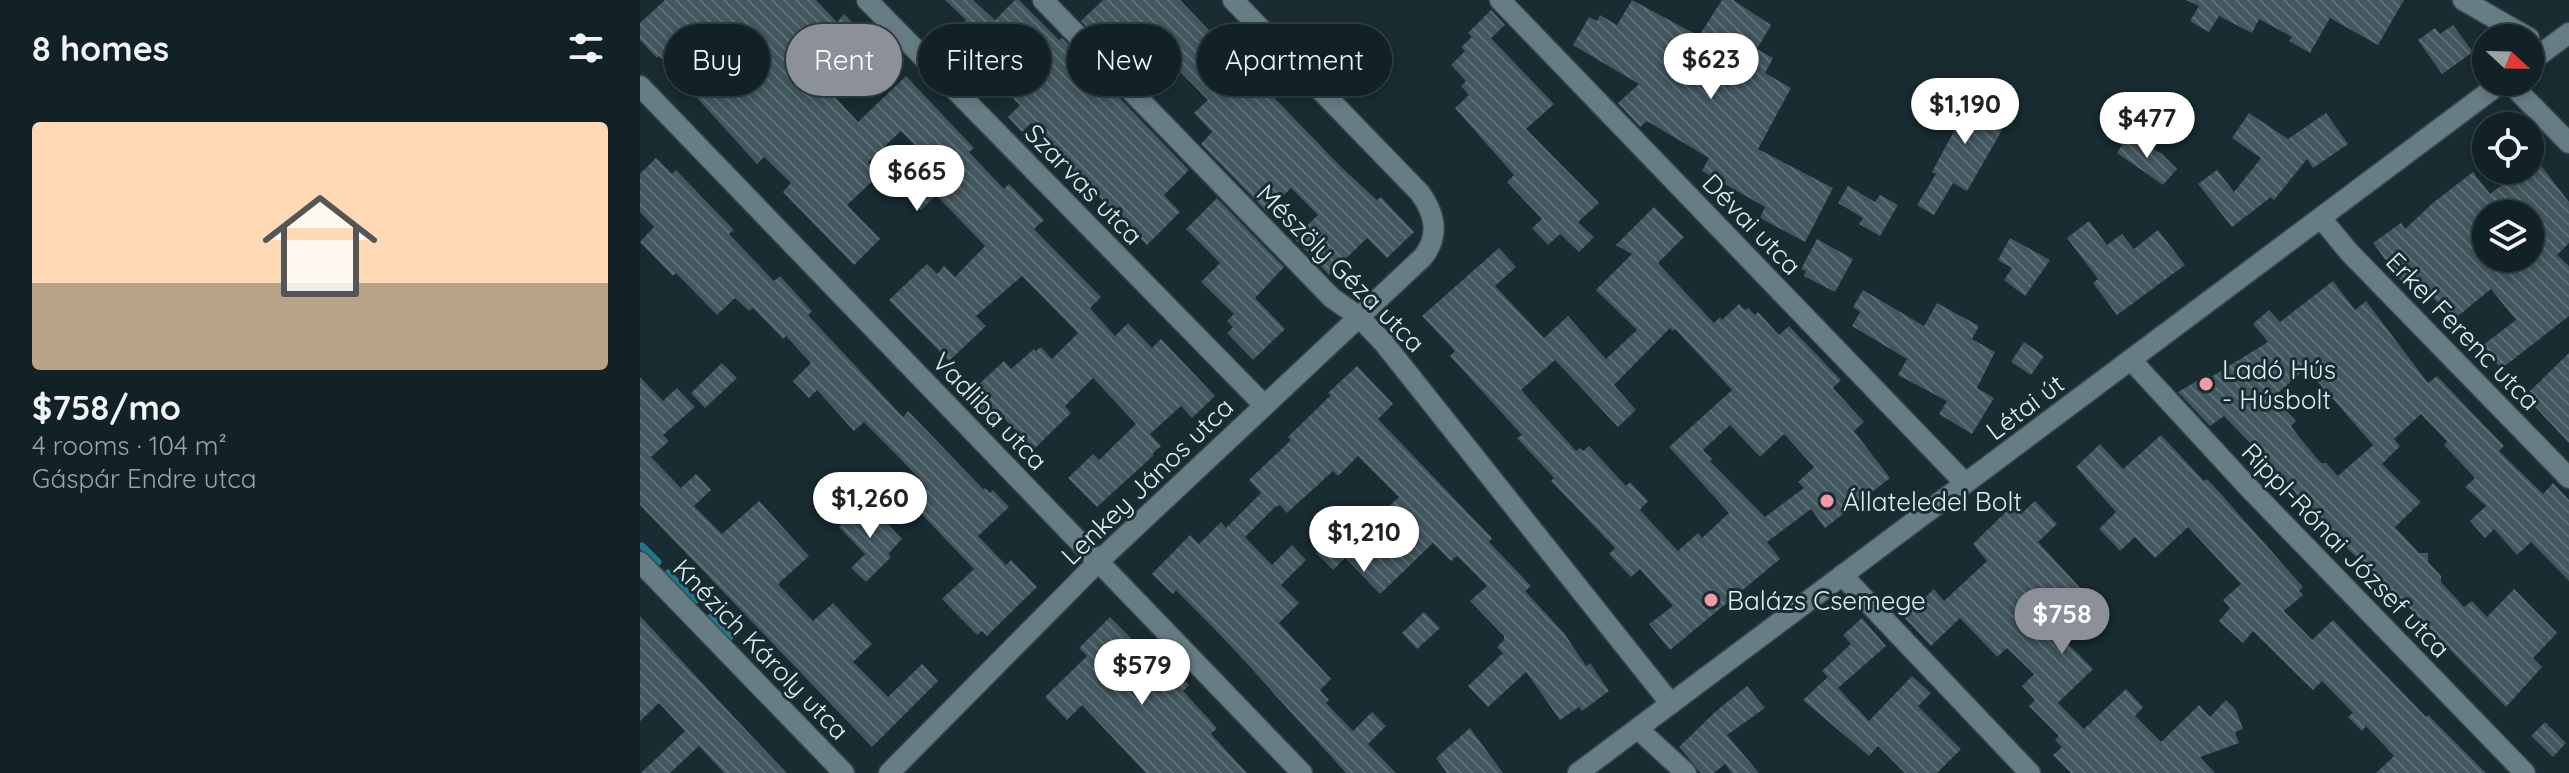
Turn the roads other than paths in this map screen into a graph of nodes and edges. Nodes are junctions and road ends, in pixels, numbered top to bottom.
1 (867, 0) edge
2 (1043, 0) edge
3 (1233, 0) edge
4 (1500, 0) edge
5 (2463, 0) edge
6 (2505, 24) edge
7 (2569, 33) edge
8 (2544, 40) edge
9 (640, 86) edge
10 (2483, 96) edge
11 (2523, 96) edge
12 (2569, 143) edge
13 (2321, 218) junction
14 (1358, 316) junction
15 (2131, 360) junction
16 (1264, 405) junction
17 (2569, 478) edge
18 (1965, 483) junction
19 (1099, 561) junction
20 (640, 562) edge
21 (1842, 575) junction
22 (1671, 704) junction
23 (1638, 729) junction
24 (844, 773) edge
25 (889, 773) edge
26 (1302, 773) edge
27 (1578, 773) edge
28 (1686, 773) edge
29 (2030, 773) edge
30 (2525, 773) edge

1 - 16 street, Szarvas utca
2 - 14 street, Mészöly Géza utca
3 - 14 street, Lenkey János utca
4 - 18 street, Dévai utca
5 - 6 street
7 - 8 street
9 - 19 street, Vadliba utca
10 - 13 street, Létai út
11 - 12 street
13 - 15 street, Létai út
13 - 17 street, Erkel Ferenc utca
14 - 16 street, Lenkey János utca
14 - 22 street, Mészöly Géza utca
15 - 18 street, Létai út
15 - 30 street, Rippl-Rónai József utca
16 - 19 street, Lenkey János utca
18 - 21 street, Létai út
19 - 25 street, Lenkey János utca
19 - 26 street, Vadliba utca
20 - 24 street, Knézich Károly utca
21 - 22 street, Létai út
21 - 29 street
22 - 23 street, Létai út
23 - 27 street, Létai út
23 - 28 street

